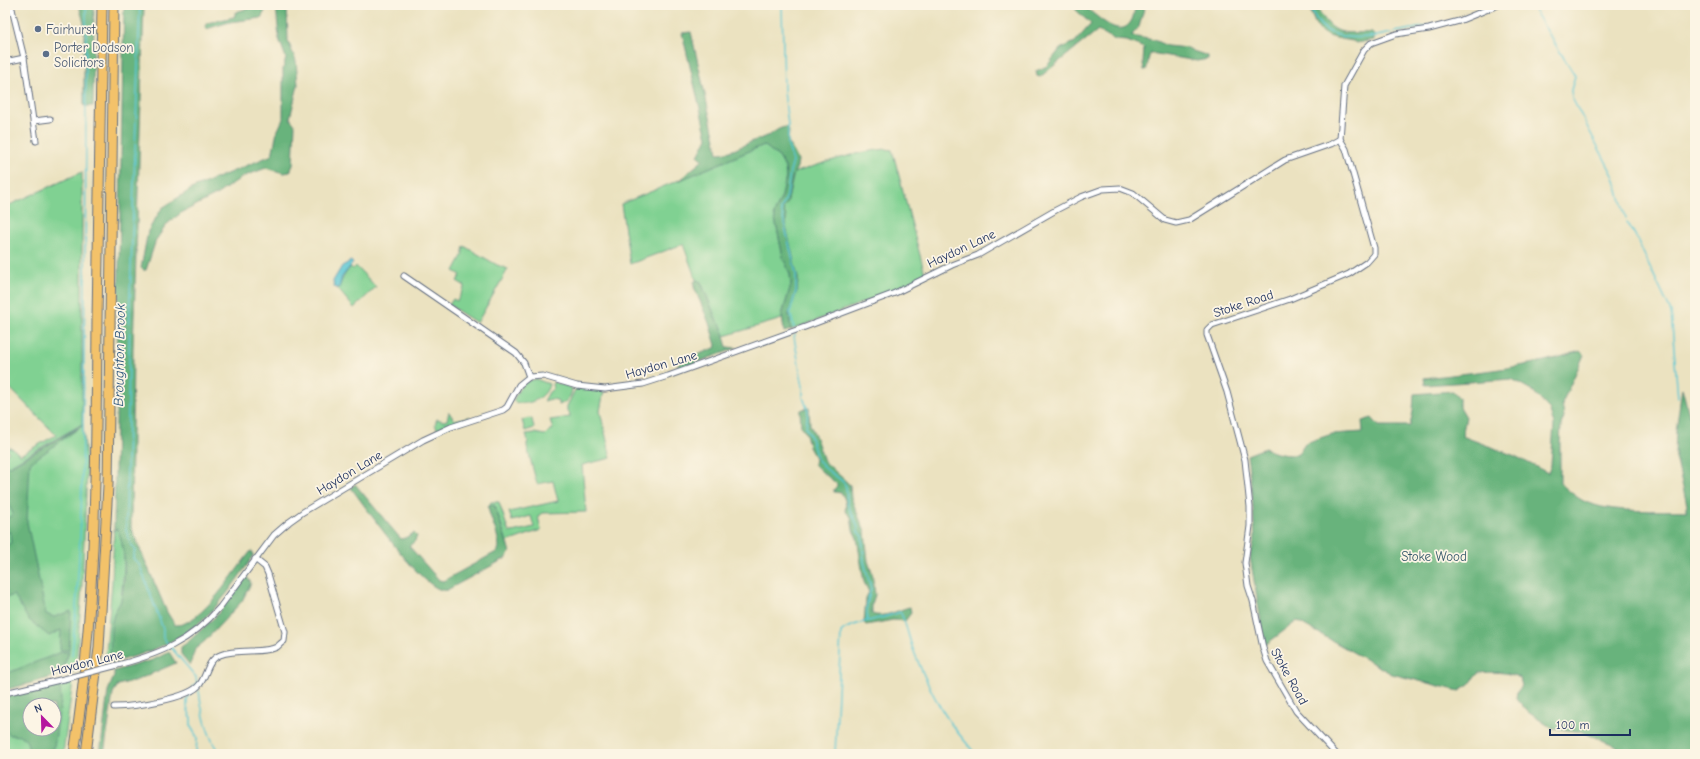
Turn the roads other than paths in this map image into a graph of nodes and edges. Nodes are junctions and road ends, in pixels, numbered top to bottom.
1 (102, 5) edge
2 (114, 5) edge
3 (1498, 5) edge
4 (11, 7) edge
5 (5, 12) edge
6 (24, 58) junction
7 (5, 62) edge
8 (50, 119) dead end
9 (34, 121) junction
10 (1340, 139) junction
11 (36, 141) dead end
12 (404, 276) dead end
13 (529, 377) junction
14 (255, 559) junction
15 (5, 693) edge
16 (114, 707) dead end
17 (74, 754) edge
18 (86, 754) edge
19 (1336, 754) edge

1 - 17 highway
2 - 18 highway
3 - 10 street, Stoke Road
4 - 5 street
4 - 6 street
6 - 7 street
6 - 9 street
8 - 9 street
9 - 11 street
10 - 13 street, Haydon Lane
10 - 19 street, Stoke Road
12 - 13 street
13 - 14 street, Haydon Lane
14 - 15 street, Haydon Lane, bridge
14 - 16 street

